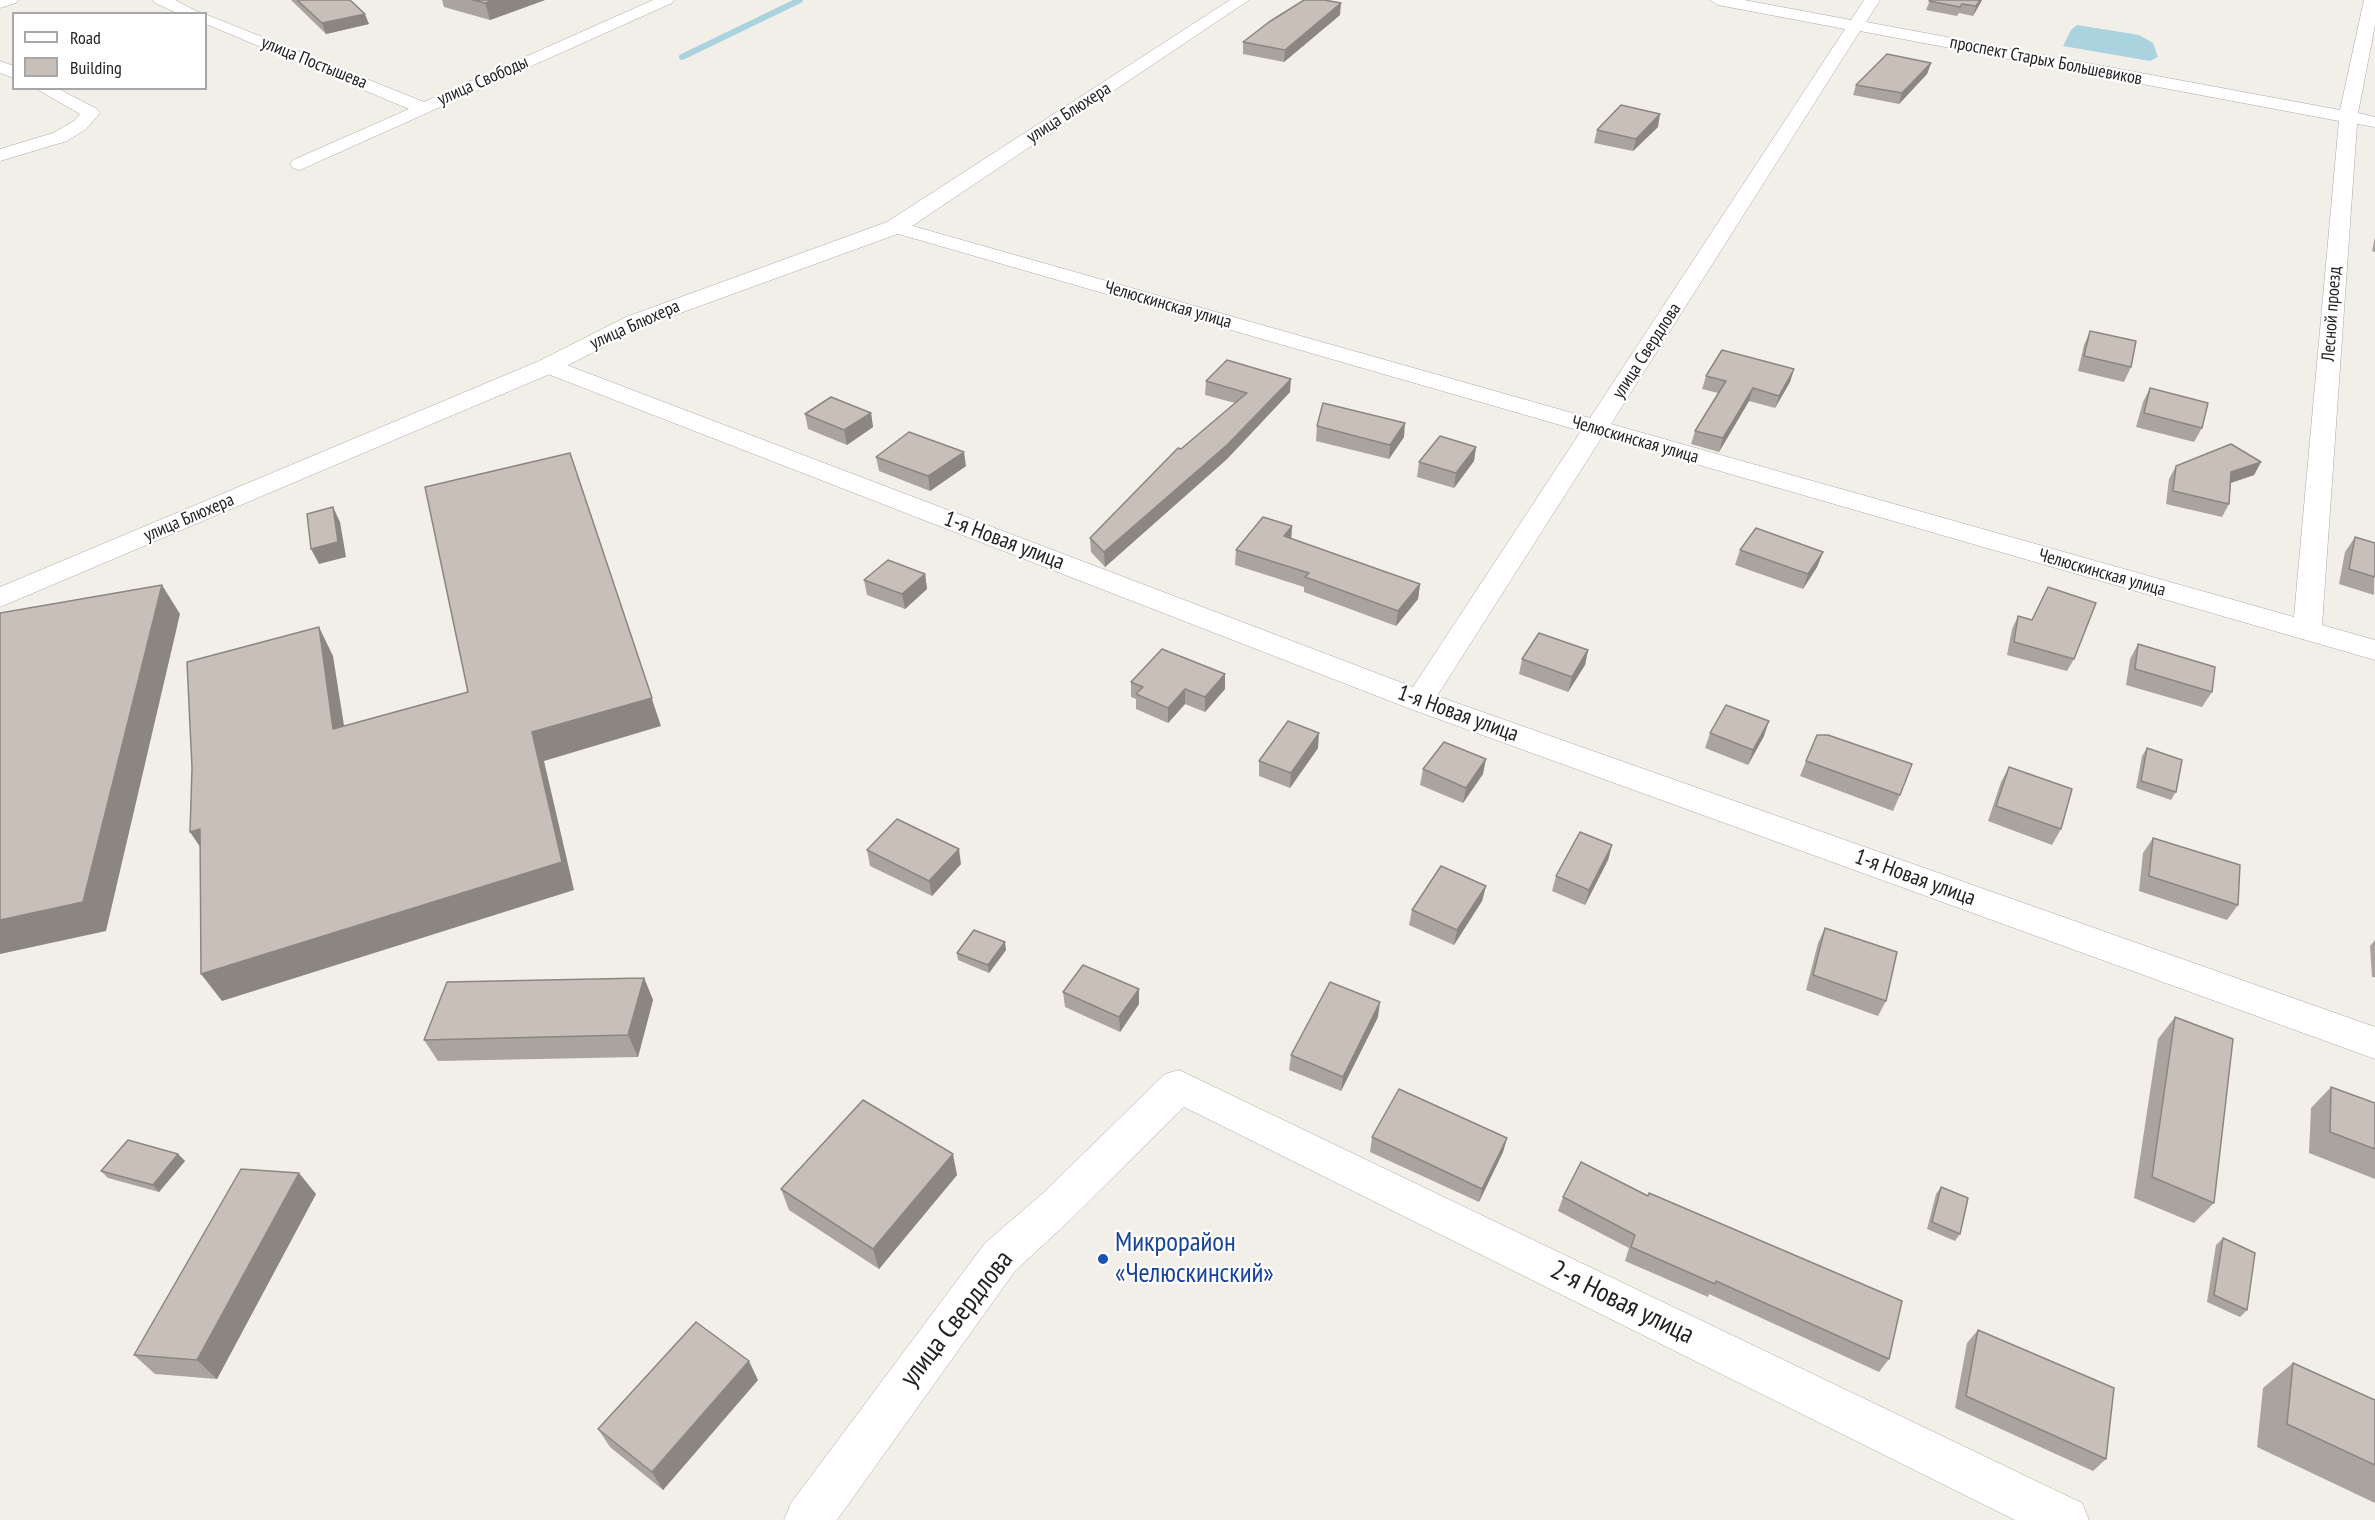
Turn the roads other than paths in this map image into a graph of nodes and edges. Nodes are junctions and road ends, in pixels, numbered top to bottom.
1 (10, 0) edge
2 (161, 0) edge
3 (666, 0) edge
4 (1241, 0) edge
5 (1718, 0) edge
6 (1872, 0) edge
7 (2372, 0) edge
8 (0, 3) edge
9 (189, 12) edge
10 (207, 18) edge
11 (1855, 25) junction
12 (47, 90) edge
13 (423, 108) junction
14 (2348, 117) junction
15 (2375, 122) edge
16 (0, 155) edge
17 (300, 164) dead end
18 (895, 227) junction
19 (548, 366) junction
20 (1597, 429) junction
21 (0, 598) edge
22 (2307, 631) junction
23 (2375, 650) edge
24 (1419, 701) junction
25 (2375, 1043) edge
26 (1179, 1086) joint
27 (807, 1520) edge
28 (2065, 1520) edge

1 - 8 street
2 - 9 street
3 - 13 street, улица Свободы
4 - 18 street, улица Блюхера
5 - 11 street, проспект Старых Большевиков
6 - 11 street, улица Свердлова
7 - 14 street, Лесной проезд
10 - 13 street, улица Постышева
11 - 14 street, проспект Старых Большевиков
11 - 20 street, улица Свердлова
12 - 16 street
13 - 17 street, улица Свободы
14 - 15 street, проспект Старых Большевиков
14 - 22 street, Лесной проезд
18 - 19 street, улица Блюхера
18 - 20 street, Челюскинская улица
19 - 21 street, улица Блюхера
19 - 24 street, 1-я Новая улица
20 - 22 street, Челюскинская улица
20 - 24 street, улица Свердлова
22 - 23 street, Челюскинская улица
24 - 25 street, 1-я Новая улица
26 - 27 street, улица Свердлова
26 - 28 street, 2-я Новая улица

